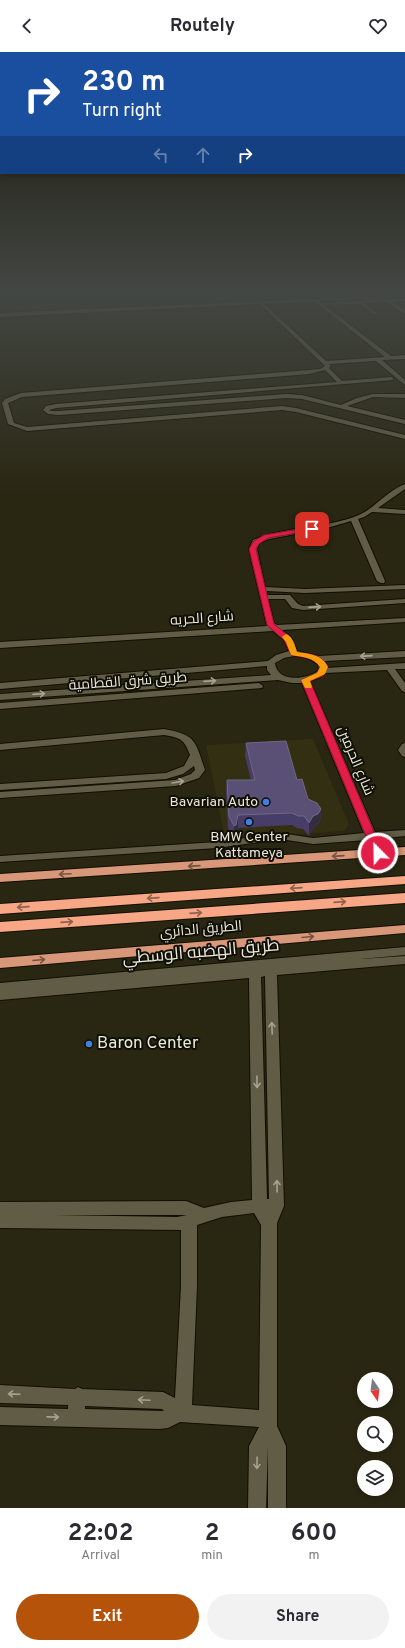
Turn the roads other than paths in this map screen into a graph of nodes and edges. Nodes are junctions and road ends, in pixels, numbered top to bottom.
1 (323, 362) edge
2 (352, 362) edge
3 (380, 362) edge
4 (326, 365) junction
5 (391, 379) dead end
6 (211, 380) junction
7 (341, 383) junction
8 (405, 383) edge
9 (221, 392) junction
10 (288, 396) junction
11 (405, 396) edge
12 (343, 406) junction
13 (282, 408) junction
14 (95, 410) junction
15 (405, 422) edge
16 (101, 423) junction
17 (405, 437) edge
18 (405, 486) edge
19 (372, 510) junction
20 (405, 512) edge
21 (354, 519) junction
22 (383, 584) junction
23 (405, 587) edge
24 (263, 593) junction
25 (405, 601) edge
26 (390, 602) junction
27 (405, 620) edge
28 (273, 627) junction
29 (0, 645) edge
30 (294, 653) junction
31 (405, 654) edge
32 (340, 658) junction
33 (318, 659) junction
34 (271, 663) junction
35 (241, 666) junction
36 (405, 666) edge
37 (389, 667) junction
38 (345, 670) junction
39 (323, 671) junction
40 (279, 676) junction
41 (246, 679) junction
42 (305, 680) junction
43 (0, 686) edge
44 (259, 686) dead end
45 (405, 689) edge
46 (0, 697) edge
47 (0, 706) edge
48 (405, 746) edge
49 (0, 747) edge
50 (405, 754) edge
51 (0, 787) edge
52 (31, 789) junction
53 (0, 795) edge
54 (405, 833) edge
55 (371, 836) junction
56 (405, 851) edge
57 (378, 853) junction
58 (0, 858) edge
59 (0, 878) edge
60 (405, 880) edge
61 (405, 898) edge
62 (0, 909) edge
63 (0, 927) edge
64 (401, 931) edge
65 (405, 951) edge
66 (405, 960) edge
67 (0, 964) edge
68 (271, 972) junction
69 (255, 973) junction
70 (0, 987) edge
71 (0, 995) edge
72 (257, 1058) junction
73 (273, 1058) junction
74 (258, 1128) junction
75 (275, 1128) junction
76 (260, 1205) junction
77 (277, 1206) junction
78 (0, 1209) edge
79 (196, 1219) junction
80 (0, 1221) edge
81 (269, 1223) junction
82 (0, 1394) edge
83 (78, 1396) junction
84 (181, 1413) junction
85 (0, 1416) edge
86 (75, 1417) junction
87 (268, 1423) junction
88 (256, 1508) edge
89 (277, 1508) edge

1 - 4 street
2 - 4 street
3 - 8 street
4 - 6 street
4 - 7 street
5 - 7 street
6 - 9 street
6 - 16 street
7 - 9 street
9 - 14 street
10 - 12 street
10 - 13 street
10 - 14 street
11 - 12 street
12 - 15 street
13 - 16 street
13 - 17 street
14 - 16 street
18 - 19 street
19 - 20 street
19 - 21 street
21 - 22 street
21 - 24 street
22 - 23 street
22 - 24 street
22 - 26 street
24 -> 26 street
24 - 28 street
25 - 26 street
27 - 28 street, شارع الحريه
28 - 29 street, شارع الحريه
28 - 30 street
30 - 33 street
30 - 34 street
31 -> 32 street
32 - 33 street
32 - 38 street
33 - 39 street
34 - 35 street
34 - 40 street
35 - 41 street
35 - 43 street
36 - 37 street
37 - 38 street
37 - 45 street
38 - 39 street
39 - 42 street
40 - 41 street
40 - 42 street
46 -> 41 street
42 - 55 street, شارع الحرمين
44 - 47 street, طريق شرق القطامية
48 - 50 street
49 - 52 street
51 - 52 street
52 - 53 street
54 - 55 street
55 - 57 street, شارع الحرمين
55 - 58 street
56 - 57 highway
57 -> 59 highway
60 -> 62 highway
63 -> 61 highway, الطريق الدائري
67 -> 64 highway, الطريق الدائري
65 - 70 street, طريق الهضبه الوسطي
66 - 68 street, طريق الهضبه الوسطي
68 - 69 street, طريق الهضبه الوسطي
73 -> 68 street
69 - 71 street, طريق الهضبه الوسطي
69 - 72 street
72 - 73 street
72 -> 74 street
73 - 75 street
74 - 75 street
74 - 76 street
77 -> 75 street
76 - 77 street
76 - 79 street
76 - 81 street
77 - 81 street
78 - 79 street
79 - 80 street
79 - 84 street
81 - 87 street
83 -> 82 street
84 -> 83 street
83 - 86 street
84 - 86 street
84 - 87 street
85 -> 86 street
87 -> 88 street
87 - 89 street

